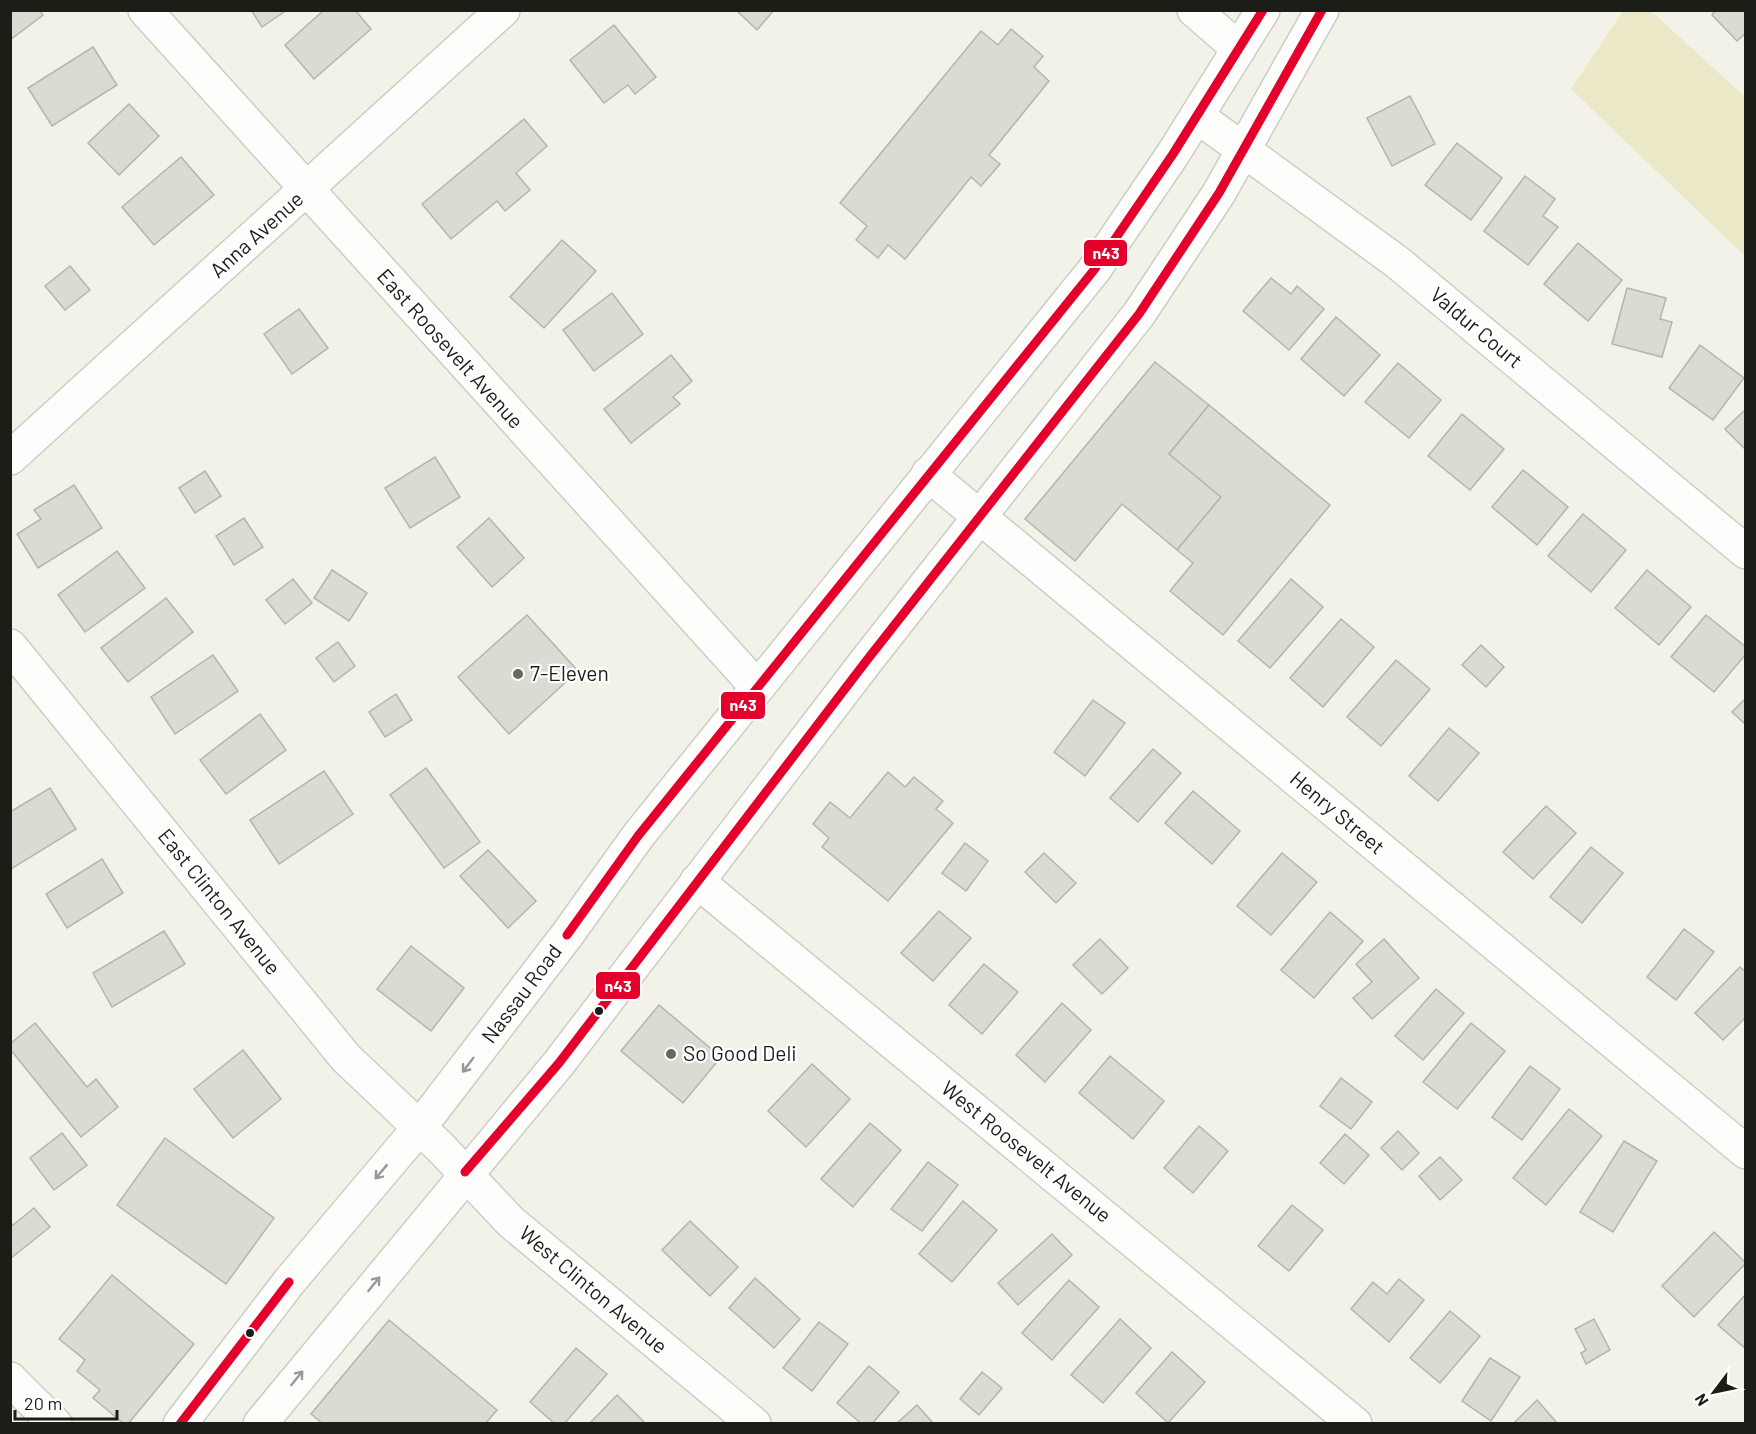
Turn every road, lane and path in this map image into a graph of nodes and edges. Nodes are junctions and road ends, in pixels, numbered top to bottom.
1 (145, 10) edge
2 (503, 10) edge
3 (1194, 10) edge
4 (1263, 10) edge
5 (1322, 10) edge
6 (1239, 49) junction
7 (1197, 116) junction
8 (1244, 149) junction
9 (307, 190) junction
10 (10, 458) edge
11 (928, 474) junction
12 (979, 517) junction
13 (1746, 552) edge
14 (10, 646) edge
15 (757, 687) junction
16 (697, 881) junction
17 (430, 1137) junction
18 (1746, 1152) edge
19 (465, 1172) junction
20 (10, 1379) edge
21 (55, 1424) edge
22 (180, 1424) edge
23 (260, 1424) edge
24 (754, 1424) edge
25 (1355, 1424) edge

1 - 9 street, East Roosevelt Avenue
2 - 9 street, Anna Avenue
3 - 6 street
4 - 6 street, Nassau Road
5 - 8 street
6 - 7 street, Nassau Road
7 - 8 street, Valdur Court
7 - 11 street, Nassau Road
8 - 12 street
8 - 13 street, Valdur Court
9 - 10 street, Anna Avenue
9 - 15 street, East Roosevelt Avenue
11 - 12 street, Henry Street
11 - 15 street, Nassau Road
12 - 16 street
12 - 18 street, Henry Street
14 - 17 street, East Clinton Avenue
15 -> 17 street, Nassau Road
16 - 19 street
16 - 25 street, West Roosevelt Avenue
17 - 19 street, West Clinton Avenue
17 -> 22 street, Nassau Road
23 -> 19 street
19 - 24 street, West Clinton Avenue
20 - 21 street

